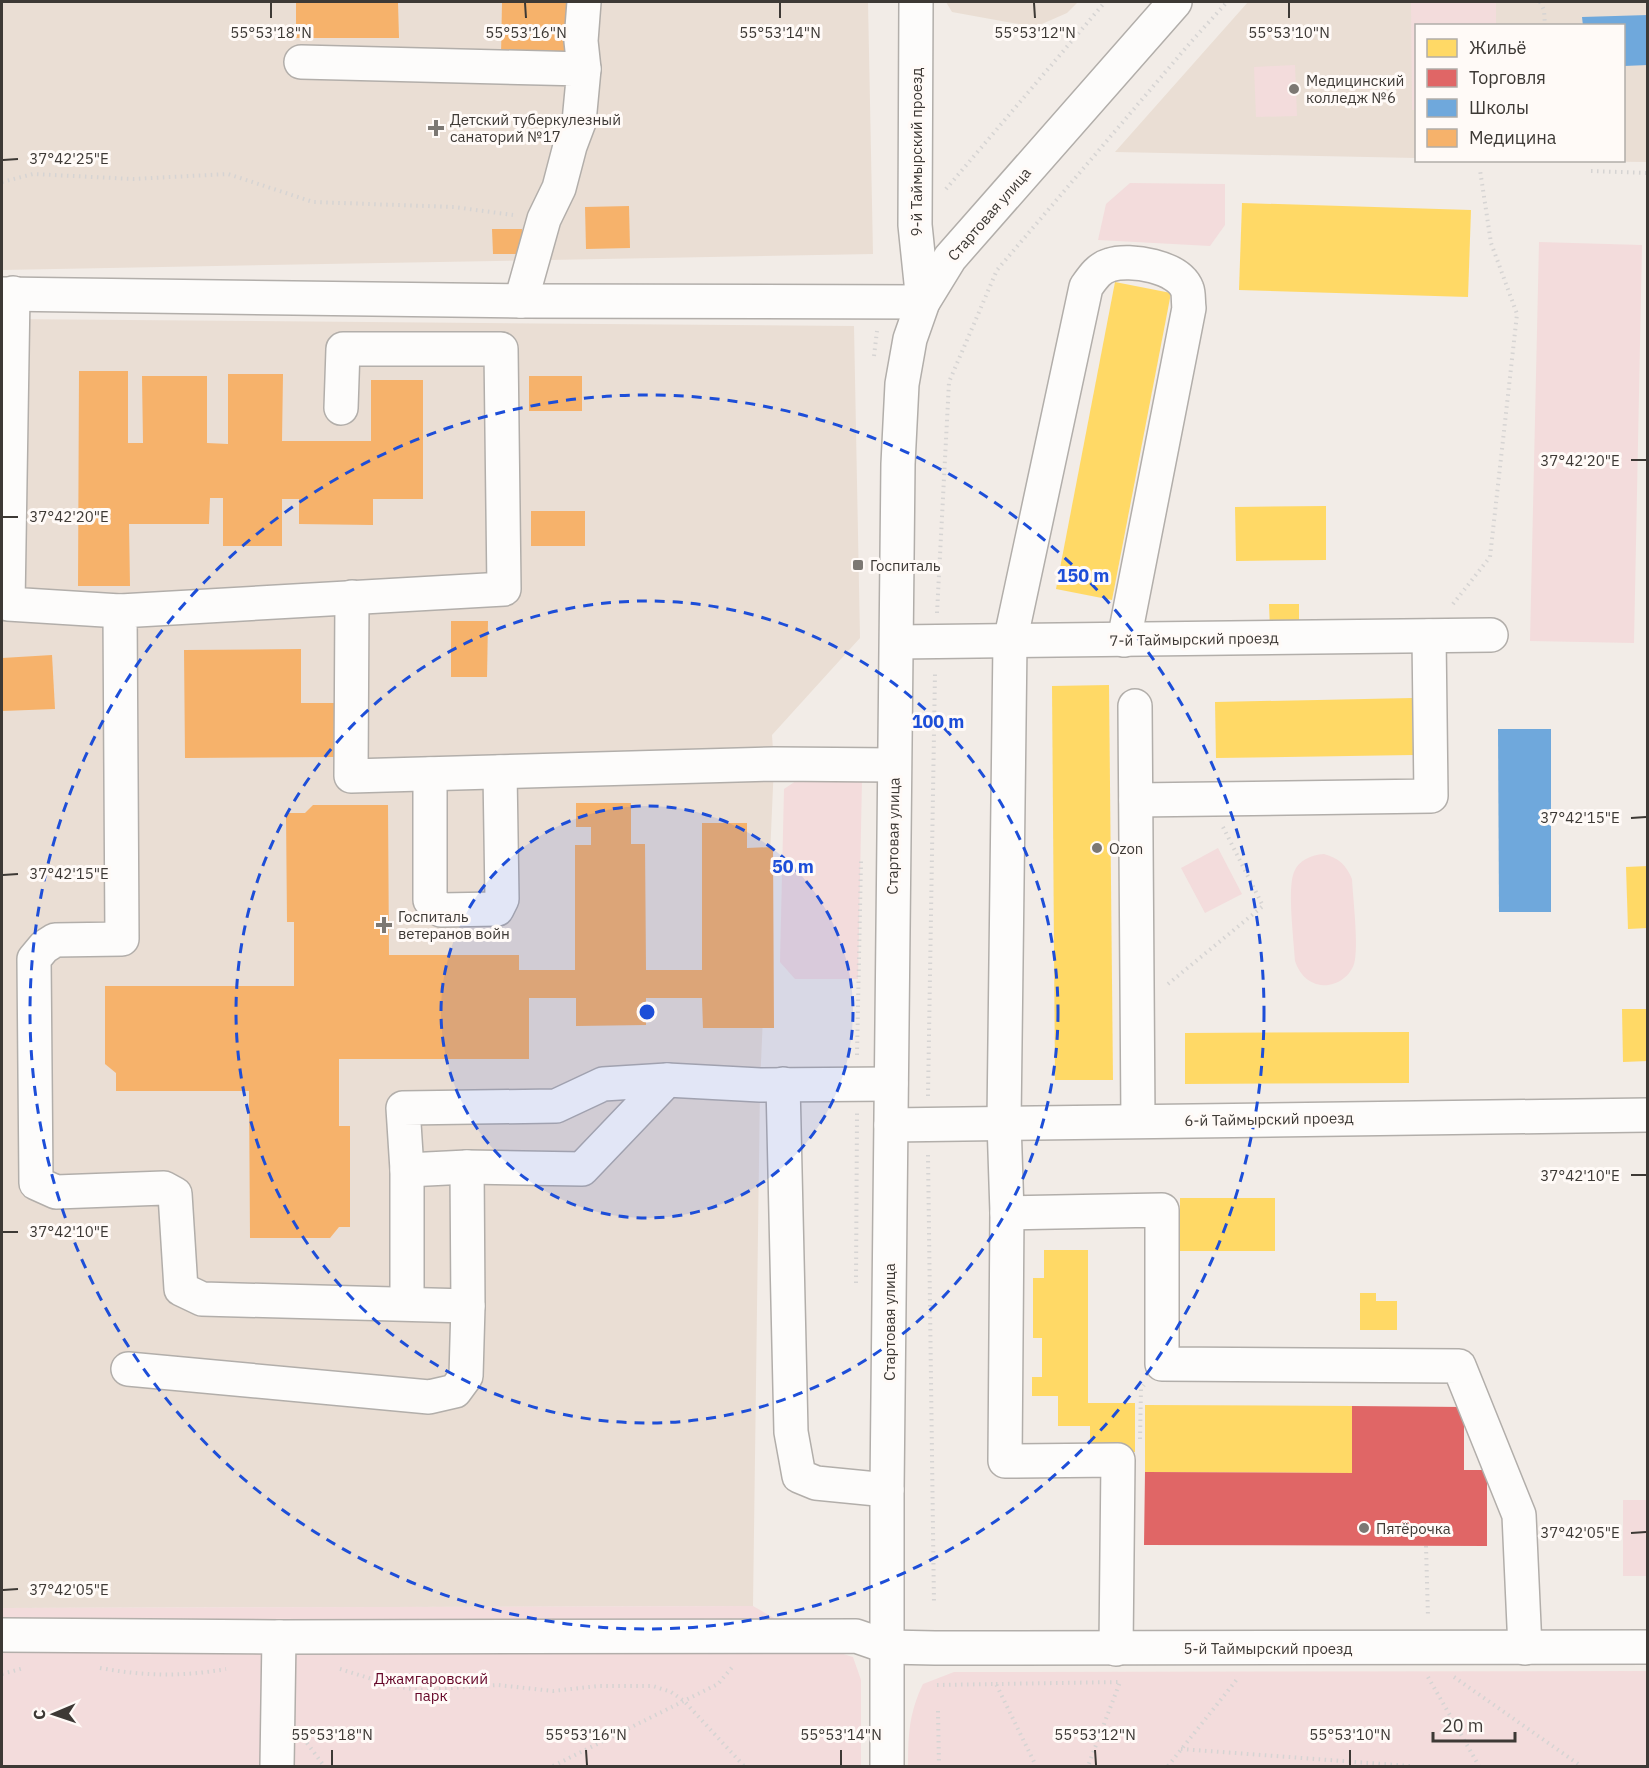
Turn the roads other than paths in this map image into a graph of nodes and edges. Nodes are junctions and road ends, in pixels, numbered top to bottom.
1 (584, 2) edge
2 (916, 2) edge
3 (1175, 2) edge
4 (302, 62) dead end
5 (584, 69) junction
6 (7, 293) edge
7 (520, 301) junction
8 (923, 302) junction
9 (341, 408) dead end
10 (352, 597) junction
11 (120, 611) junction
12 (1491, 635) dead end
13 (1429, 636) junction
14 (1124, 640) junction
15 (897, 642) junction
16 (1010, 642) junction
17 (1135, 706) dead end
18 (894, 765) junction
19 (500, 772) junction
20 (430, 774) junction
21 (1136, 800) junction
22 (667, 1080) junction
23 (783, 1084) junction
24 (891, 1084) junction
25 (1647, 1115) edge
26 (1138, 1121) junction
27 (1004, 1122) junction
28 (891, 1125) junction
29 (467, 1167) junction
30 (406, 1170) junction
31 (1007, 1213) junction
32 (407, 1303) junction
33 (468, 1306) junction
34 (128, 1369) dead end
35 (887, 1490) junction
36 (2, 1635) edge
37 (279, 1637) junction
38 (888, 1647) junction
39 (1647, 1647) edge
40 (1525, 1648) junction
41 (1116, 1649) junction
42 (277, 1767) edge
43 (887, 1767) edge

1 - 5 street
2 - 8 street, 9-й Таймырский проезд
3 - 8 street, Стартовая улица
4 - 5 street
5 - 7 street
6 - 7 street
6 - 11 street
7 - 8 street
8 - 15 street, Стартовая улица
9 - 10 street
10 - 11 street
10 - 20 street
11 - 32 street
12 - 13 street, 7-й Таймырский проезд
13 - 14 street, 7-й Таймырский проезд
13 - 21 street
14 - 16 street, 7-й Таймырский проезд
14 - 16 street
15 - 16 street, 7-й Таймырский проезд
15 - 18 street, Стартовая улица
16 - 27 street
17 - 21 street
18 - 19 street
18 - 24 street, Стартовая улица
19 - 20 street
19 - 20 street
21 - 26 street
22 - 23 street
22 - 29 street
22 - 30 street
23 - 24 street
23 - 35 street
24 - 28 street, Стартовая улица
25 - 26 street, 6-й Таймырский проезд
26 - 27 street, 6-й Таймырский проезд
27 - 28 street, 6-й Таймырский проезд
27 - 31 street
28 - 35 street, Стартовая улица
29 - 30 street
29 - 33 street
30 - 32 street
31 - 40 street
31 - 41 street
32 - 33 street
33 - 34 street
35 - 38 street, Стартовая улица
36 - 37 street, 5-й Таймырский проезд
37 - 38 street, 5-й Таймырский проезд
37 - 42 street
38 - 41 street, 5-й Таймырский проезд
38 - 43 street, Стартовая улица
39 - 40 street, 5-й Таймырский проезд
40 - 41 street, 5-й Таймырский проезд

